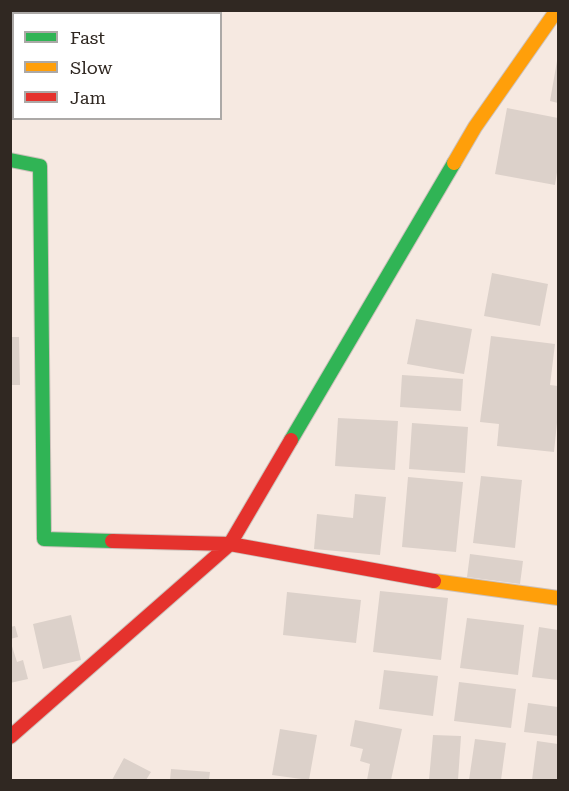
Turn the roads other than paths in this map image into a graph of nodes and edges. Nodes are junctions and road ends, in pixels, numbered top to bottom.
1 (557, 10) edge
2 (10, 160) edge
3 (230, 544) junction
4 (558, 597) edge
5 (10, 738) edge

1 - 3 street
2 - 3 street
3 - 4 street
3 - 5 street

